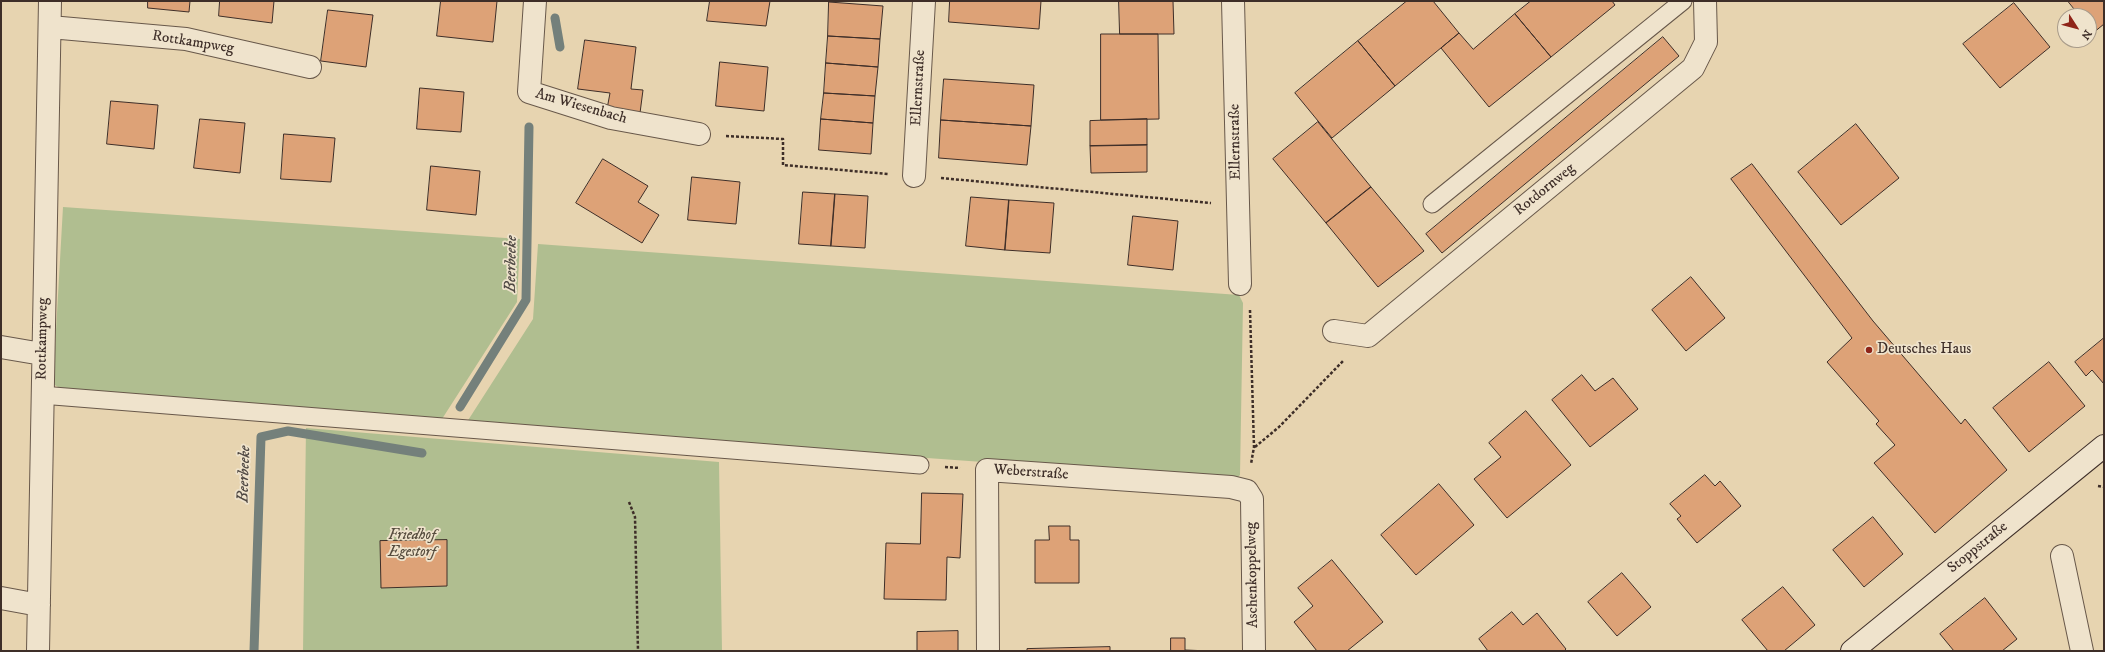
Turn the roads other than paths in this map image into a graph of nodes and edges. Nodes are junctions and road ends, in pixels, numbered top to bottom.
1 (50, 1) edge
2 (536, 1) edge
3 (924, 1) edge
4 (1233, 1) edge
5 (1683, 1) edge
6 (1705, 1) edge
7 (50, 28) junction
8 (310, 66) dead end
9 (699, 134) road end
10 (914, 176) road end
11 (1432, 204) dead end
12 (1240, 284) road end
13 (1334, 330) dead end
14 (1, 347) edge
15 (42, 354) junction
16 (41, 395) junction
17 (2104, 446) edge
18 (920, 465) road end
19 (1249, 495) joint
20 (2062, 556) dead end
21 (1, 598) edge
22 (39, 605) junction
23 (38, 651) edge
24 (988, 651) edge
25 (1254, 651) edge
26 (1852, 651) edge
27 (2082, 651) edge

1 - 7 street, Rottkampweg
2 - 9 street, Am Wiesenbach
3 - 10 street, Ellernstraße
4 - 12 street, Ellernstraße
5 - 11 lane
6 - 13 street, Rotdornweg
7 - 8 street, Rottkampweg
7 - 15 street, Rottkampweg
14 - 15 street
15 - 16 street, Rottkampweg
16 - 18 lane
16 - 22 street, Rottkampweg
17 - 26 street, Stoppstraße
19 - 24 street, Weberstraße
19 - 25 street, Aschenkoppelweg
20 - 27 street
21 - 22 street
22 - 23 street, Rottkampweg

